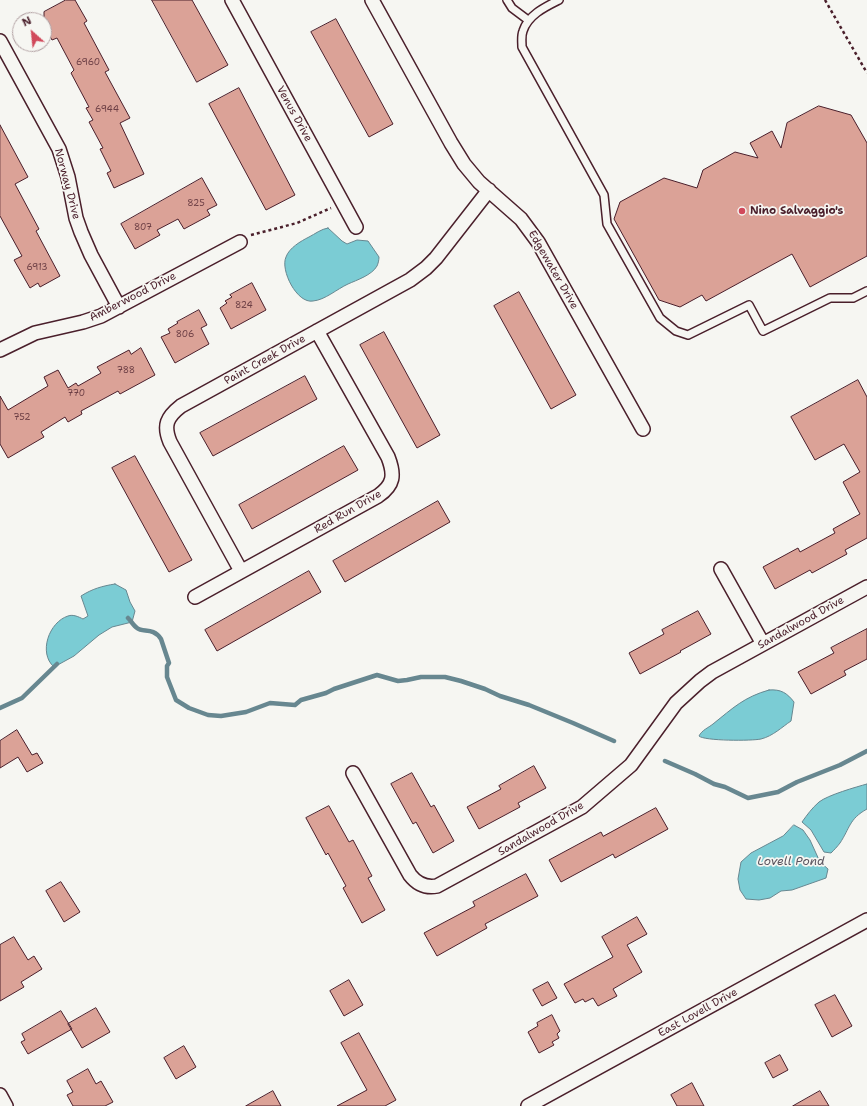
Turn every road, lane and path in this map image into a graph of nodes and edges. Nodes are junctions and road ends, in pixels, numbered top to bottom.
1 (232, 0) edge
2 (372, 0) edge
3 (507, 0) edge
4 (559, 0) edge
5 (826, 0) edge
6 (528, 20) junction
7 (0, 41) edge
8 (867, 73) edge
9 (488, 190) junction
10 (343, 202) junction
11 (356, 227) dead end
12 (240, 242) joint
13 (867, 291) edge
14 (119, 307) junction
15 (317, 331) junction
16 (0, 350) edge
17 (643, 429) dead end
18 (721, 569) dead end
19 (241, 571) junction
20 (867, 587) edge
21 (195, 597) dead end
22 (763, 644) junction
23 (353, 773) dead end
24 (867, 920) edge
25 (0, 1095) edge
26 (6, 1106) edge
27 (528, 1106) edge

1 - 10 street, Venus Drive
2 - 9 street, Edgewater Drive
3 - 6 lane
4 - 6 lane
5 - 8 path
6 - 13 lane
7 - 14 street, Norway Drive
9 - 15 street, Paint Creek Drive
9 - 17 street, Edgewater Drive
10 - 11 street, Venus Drive
10 - 12 path
12 - 14 street, Amberwood Drive
14 - 16 street, Amberwood Drive
15 - 19 street, Paint Creek Drive
15 - 19 street, Red Run Drive
18 - 22 street
19 - 21 street, Red Run Drive
20 - 22 street, Sandalwood Drive
22 - 23 street, Sandalwood Drive
24 - 27 street, East Lovell Drive
25 - 26 street

